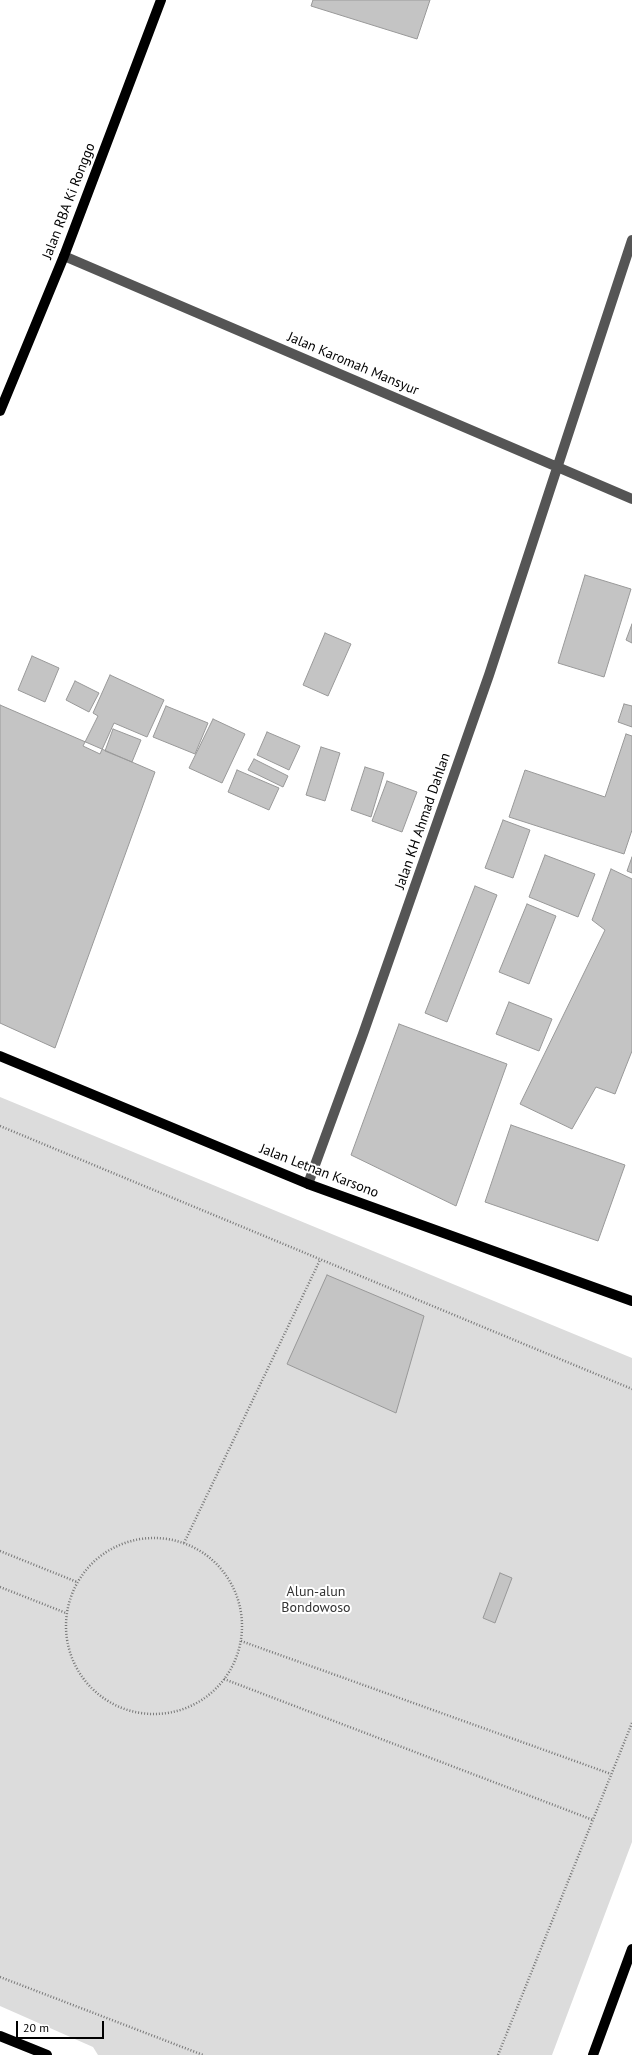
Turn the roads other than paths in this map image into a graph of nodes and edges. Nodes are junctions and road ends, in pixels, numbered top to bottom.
1 (161, 0) edge
2 (632, 240) edge
3 (64, 256) junction
4 (0, 411) edge
5 (557, 466) junction
6 (632, 499) edge
7 (0, 1056) edge
8 (308, 1184) junction
9 (632, 1301) edge
10 (632, 1948) edge
11 (0, 2036) edge
12 (46, 2055) edge
13 (593, 2055) edge

1 - 3 main road, Jalan RBA Ki Ronggo
2 - 5 street, Jalan KH Ahmad Dahlan
3 - 4 main road, Jalan RBA Ki Ronggo
3 - 5 street, Jalan Karomah Mansyur
5 - 6 street, Jalan Karomah Mansyur
5 - 8 street, Jalan KH Ahmad Dahlan
7 - 8 main road, Jalan Letnan Karsono
8 - 9 main road, Jalan Letnan Karsono
10 - 13 main road
11 - 12 main road

